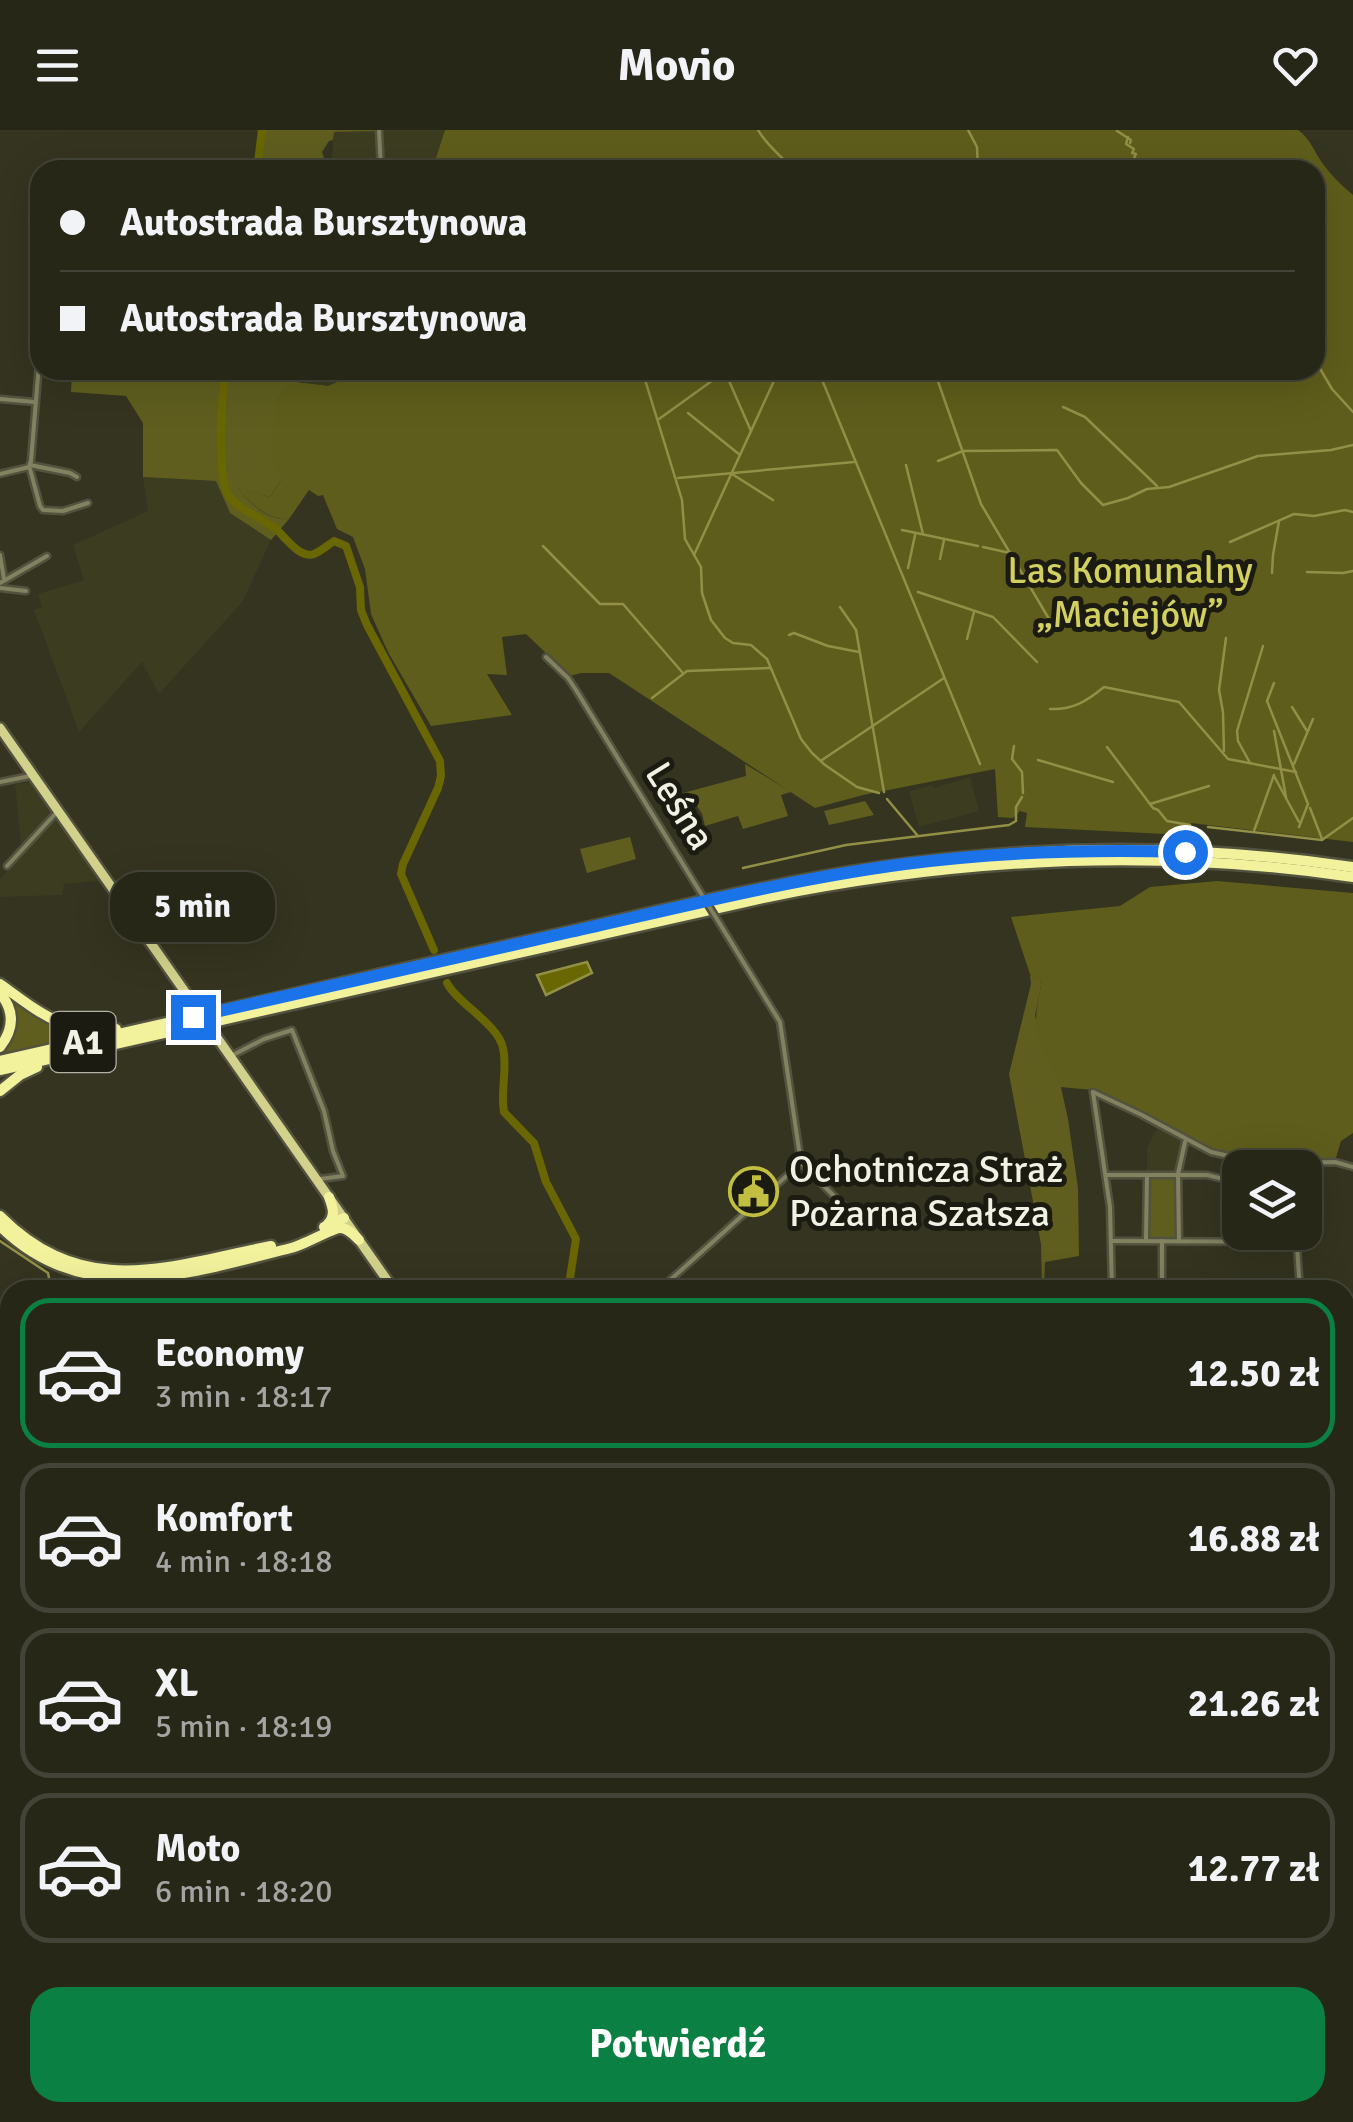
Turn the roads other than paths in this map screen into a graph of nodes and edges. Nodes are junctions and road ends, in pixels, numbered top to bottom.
1 (379, 130) edge
2 (381, 160) edge
3 (38, 380) edge
4 (0, 399) edge
5 (36, 402) junction
6 (30, 466) junction
7 (0, 474) edge
8 (77, 477) dead end
9 (88, 503) dead end
10 (0, 555) edge
11 (47, 556) dead end
12 (1, 584) edge
13 (26, 591) dead end
14 (546, 657) dead end
15 (0, 728) edge
16 (33, 776) junction
17 (0, 782) edge
18 (58, 811) junction
19 (7, 866) dead end
20 (1353, 867) edge
21 (1353, 877) edge
22 (0, 984) edge
23 (0, 992) edge
24 (214, 1017) junction
25 (196, 1021) junction
26 (167, 1023) junction
27 (0, 1047) edge
28 (72, 1054) junction
29 (230, 1056) junction
30 (0, 1061) edge
31 (0, 1070) edge
32 (0, 1090) edge
33 (1185, 1140) junction
34 (1222, 1154) edge
35 (802, 1163) junction
36 (1322, 1163) edge
37 (1353, 1167) edge
38 (1106, 1174) junction
39 (1147, 1174) junction
40 (1178, 1174) junction
41 (1222, 1179) edge
42 (318, 1180) junction
43 (329, 1197) junction
44 (0, 1216) edge
45 (346, 1217) junction
46 (863, 1225) dead end
47 (0, 1226) edge
48 (328, 1229) junction
49 (360, 1240) junction
50 (1112, 1241) junction
51 (1146, 1241) junction
52 (1162, 1241) junction
53 (1178, 1241) junction
54 (1222, 1241) edge
55 (1297, 1250) edge
56 (390, 1280) edge
57 (390, 1280) edge
58 (670, 1280) edge
59 (1112, 1280) edge
60 (1162, 1280) edge
61 (1299, 1280) edge

1 - 2 street
3 - 5 street
4 - 5 street
5 - 6 street
6 - 7 street
6 - 8 street
6 - 9 street
10 - 12 street
11 - 12 street
12 - 13 street
14 - 35 street, Leśna, bridge
15 - 16 main road
16 - 17 street
16 - 18 main road
18 - 19 street
18 - 29 main road
20 - 24 highway, A1
21 - 24 highway, A1
22 - 26 highway
23 - 27 highway
24 - 25 highway, A1, bridge
25 - 26 highway, A1
25 - 28 highway, A1
26 - 30 highway, A1
28 - 31 highway, A1
28 - 32 highway
29 - 42 main road
29 - 42 street
33 - 34 street
33 - 38 street
33 - 40 street
35 - 46 street
35 - 58 street
36 - 37 street
38 - 39 street
38 - 50 street
39 - 40 street
39 - 51 street
40 - 41 street
40 - 53 street
42 - 43 main road
42 - 45 main road
43 - 45 main road
43 - 48 highway
44 - 48 highway
45 - 48 highway
45 - 49 main road
45 - 56 main road
47 - 48 highway
48 - 49 highway
49 - 57 main road
50 - 51 street
50 - 59 street
51 - 52 street
52 - 53 street
52 - 60 street
53 - 54 street
55 - 61 street

